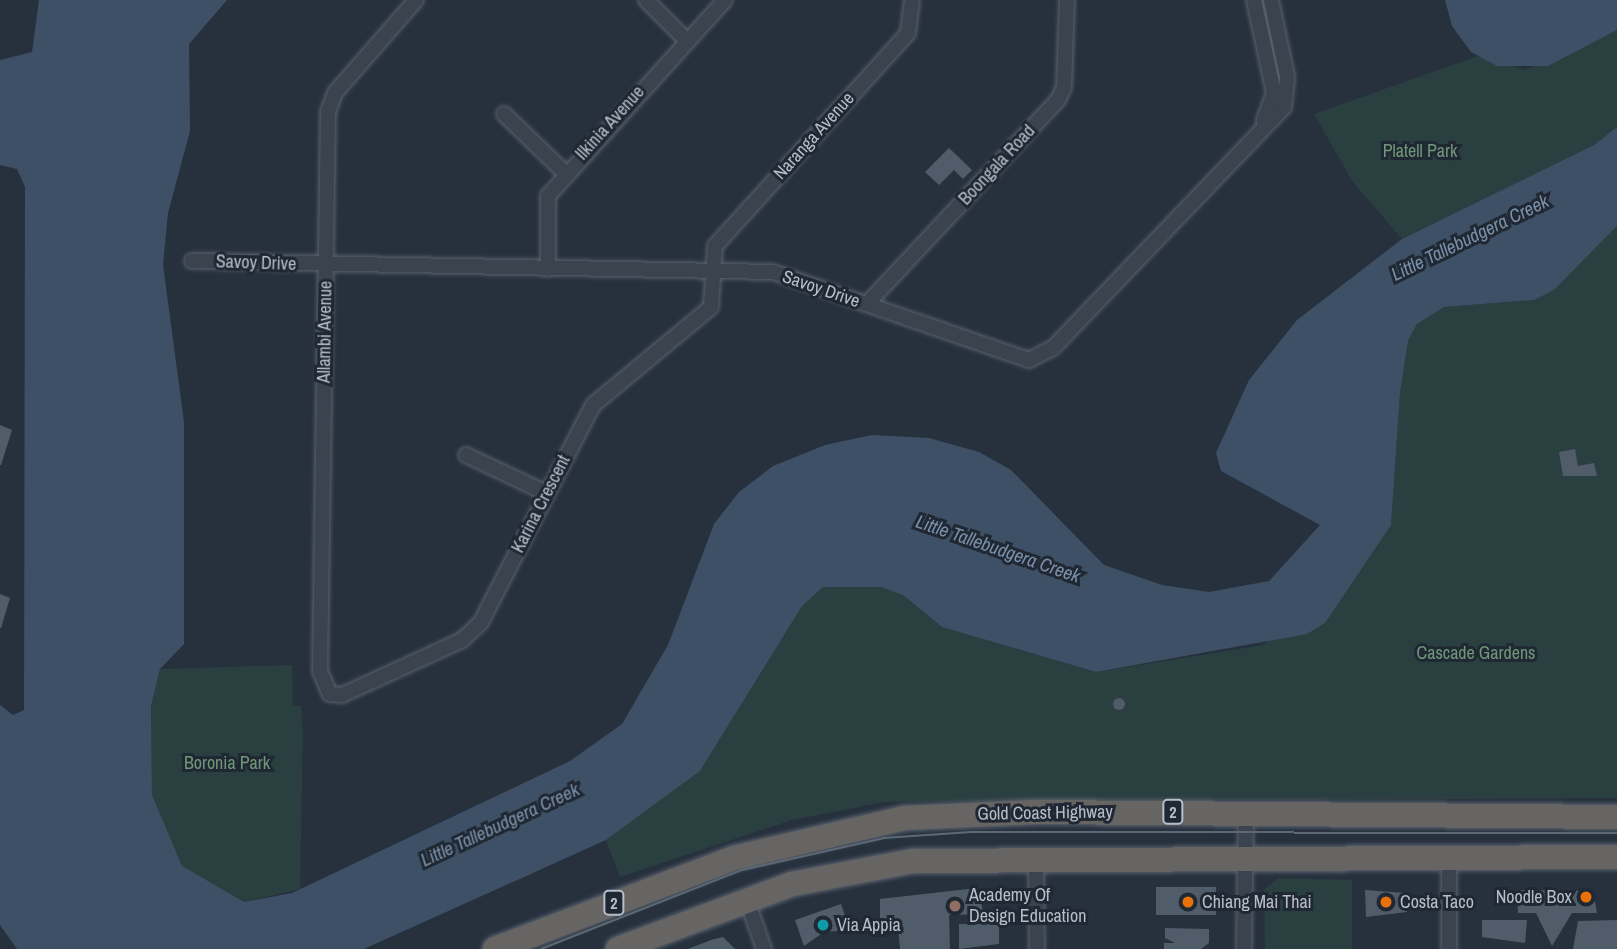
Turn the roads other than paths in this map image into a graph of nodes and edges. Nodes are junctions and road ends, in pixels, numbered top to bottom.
1 (416, 0) edge
2 (646, 0) edge
3 (725, 0) edge
4 (912, 0) edge
5 (1067, 0) edge
6 (1254, 0) edge
7 (1271, 0) edge
8 (686, 40) junction
9 (504, 114) dead end
10 (1259, 132) junction
11 (565, 173) junction
12 (192, 261) dead end
13 (326, 265) junction
14 (548, 269) junction
15 (714, 270) junction
16 (867, 304) junction
17 (466, 455) dead end
18 (546, 493) junction
19 (330, 694) joint
20 (1246, 812) junction
21 (1617, 817) edge
22 (1617, 857) edge
23 (1036, 858) junction
24 (1244, 858) junction
25 (1449, 861) junction
26 (747, 900) junction
27 (495, 949) edge
28 (618, 949) edge
29 (764, 949) edge
30 (1037, 949) edge
31 (1244, 949) edge
32 (1449, 949) edge

1 - 13 street, Allambi Avenue
2 - 8 street
3 - 8 street, Ilkinia Avenue
4 - 15 street, Naranga Avenue
5 - 16 street, Boongala Road
6 - 10 street, Savoy Drive
7 - 10 street, Savoy Drive
8 - 11 street, Ilkinia Avenue
9 - 11 street
10 - 16 street, Savoy Drive
11 - 14 street, Ilkinia Avenue
12 - 13 street, Savoy Drive
13 - 14 street, Savoy Drive
13 - 19 street, Allambi Avenue
14 - 15 street, Savoy Drive
15 - 16 street, Savoy Drive
15 - 18 street, Karina Crescent
17 - 18 street
18 - 19 street, Karina Crescent
20 - 21 highway, Gold Coast Highway / 2
20 - 24 street
20 - 27 highway, Gold Coast Highway / 2
22 - 25 highway
23 - 24 highway
23 - 26 highway
23 - 30 street
24 - 25 highway
24 - 31 street
25 - 32 street
26 - 28 highway
26 - 29 street

